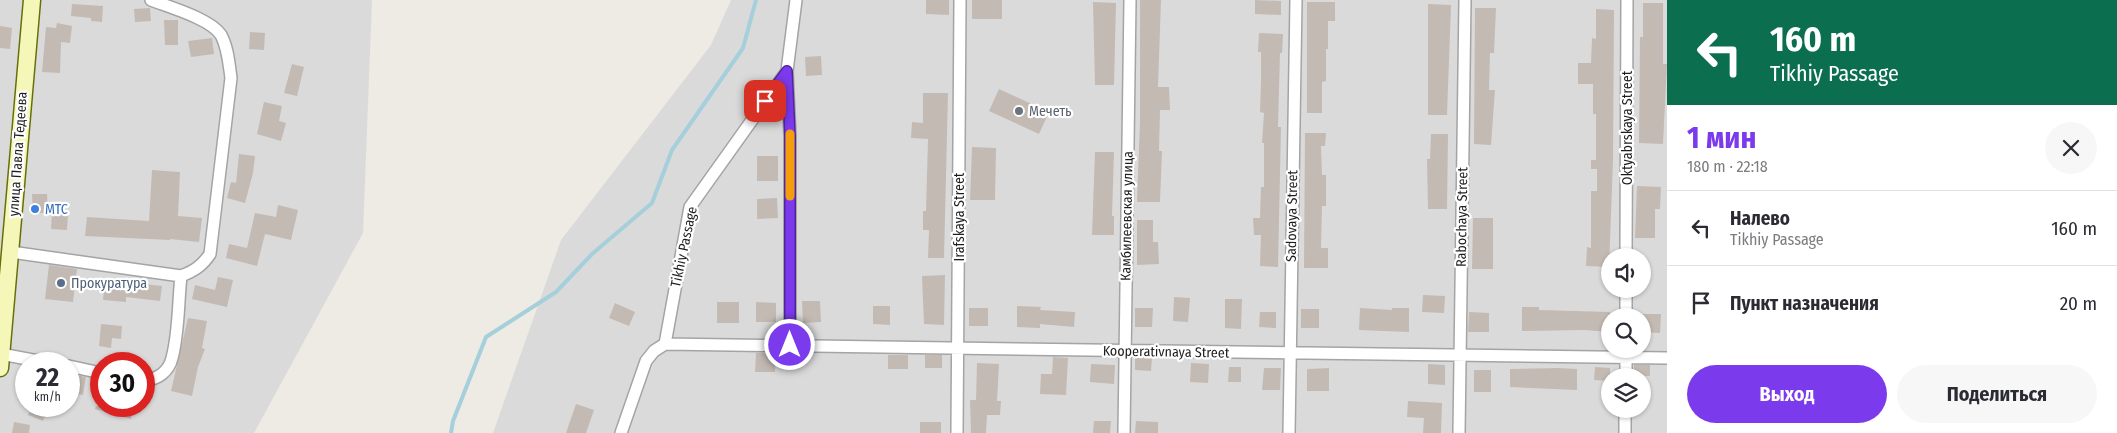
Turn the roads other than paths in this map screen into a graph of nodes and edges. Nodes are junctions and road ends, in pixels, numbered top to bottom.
1 (32, 0) edge
2 (151, 0) edge
3 (796, 0) edge
4 (960, 0) edge
5 (1130, 0) edge
6 (1296, 0) edge
7 (1465, 0) edge
8 (1628, 0) edge
9 (787, 71) junction
10 (1626, 248) edge
11 (11, 252) junction
12 (181, 276) junction
13 (665, 344) junction
14 (790, 345) junction
15 (958, 350) junction
16 (1124, 352) junction
17 (1601, 353) edge
18 (1290, 354) junction
19 (1460, 355) junction
20 (1651, 356) edge
21 (1667, 358) edge
22 (1, 361) edge
23 (15, 362) edge
24 (155, 378) edge
25 (1625, 418) edge
26 (621, 433) edge
27 (957, 433) edge
28 (1124, 433) edge
29 (1289, 433) edge
30 (1458, 433) edge
31 (1625, 433) edge

1 - 11 main road, улица Павла Тедеева
2 - 12 street
3 - 9 street, Tikhiy Passage
4 - 15 street, Irafskaya Street
5 - 16 street, Камбилеевская улица
6 - 18 street, Sadovaya Street
7 - 19 street, Rabochaya Street
8 - 10 street, Oktyabrskaya Street
9 - 13 street, Tikhiy Passage
9 - 14 street
11 - 12 street
11 - 22 main road, улица Павла Тедеева
12 - 24 street
13 - 14 street, Kooperativnaya Street
13 - 26 street
14 - 15 street, Kooperativnaya Street
15 - 16 street, Kooperativnaya Street
15 - 27 street, Irafskaya Street
16 - 18 street, Kooperativnaya Street
16 - 28 street, Камбилеевская улица
17 - 19 street, Kooperativnaya Street
18 - 19 street, Kooperativnaya Street
18 - 29 street, Sadovaya Street
19 - 30 street, Rabochaya Street
20 - 21 street, Kooperativnaya Street
22 - 23 street
25 - 31 street

